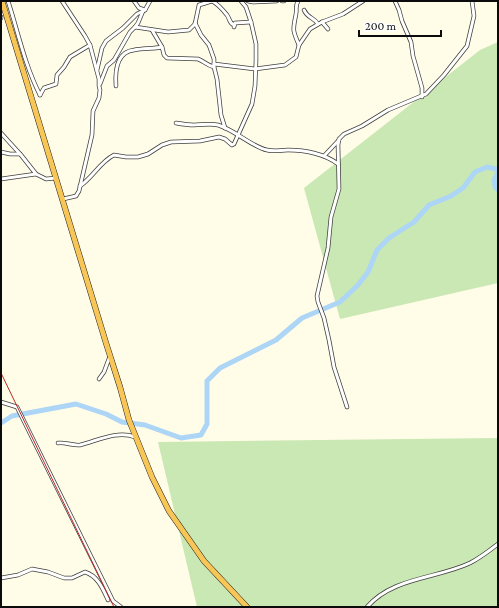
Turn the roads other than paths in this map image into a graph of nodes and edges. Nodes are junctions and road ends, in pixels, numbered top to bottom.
1 (2, 1) edge
2 (8, 1) edge
3 (62, 1) edge
4 (134, 1) edge
5 (150, 1) edge
6 (212, 1) edge
7 (241, 1) edge
8 (248, 1) edge
9 (277, 1) edge
10 (298, 1) edge
11 (363, 1) edge
12 (395, 1) edge
13 (472, 1) edge
14 (144, 10) junction
15 (304, 10) dead end
16 (195, 22) junction
17 (251, 22) junction
18 (322, 22) junction
19 (318, 24) junction
20 (135, 27) junction
21 (328, 29) dead end
22 (151, 30) junction
23 (90, 45) junction
24 (299, 45) junction
25 (162, 47) junction
26 (214, 66) junction
27 (255, 69) junction
28 (96, 72) junction
29 (99, 86) junction
30 (116, 86) dead end
31 (422, 97) junction
32 (176, 123) dead end
33 (225, 128) junction
34 (1, 133) edge
35 (238, 134) junction
36 (340, 139) junction
37 (1, 152) edge
38 (20, 154) junction
39 (324, 156) junction
40 (338, 164) junction
41 (36, 174) junction
42 (56, 178) junction
43 (1, 179) edge
44 (80, 186) junction
45 (62, 199) junction
46 (109, 353) junction
47 (99, 380) dead end
48 (1, 399) edge
49 (3, 403) edge
50 (347, 407) dead end
51 (137, 438) junction
52 (58, 443) dead end
53 (498, 544) edge
54 (1, 578) edge
55 (108, 600) dead end
56 (120, 607) edge
57 (247, 607) edge
58 (367, 607) edge

1 - 42 highway
2 - 23 street
3 - 23 street
4 - 14 street
5 - 14 street
6 - 16 street
6 - 17 street
7 - 17 street
8 - 9 street
10 - 24 street
11 - 18 street
12 - 31 street
13 - 31 street
14 - 20 street
14 - 28 street
15 - 19 street
16 - 22 street
16 - 26 street
17 - 27 street
18 - 19 street
18 - 21 street
19 - 24 street
20 - 22 street
20 - 29 street
22 - 25 street
23 - 28 street
24 - 27 street
25 - 26 street
25 - 30 street
26 - 27 street
26 - 33 street
27 - 35 street
28 - 29 street
29 - 44 street
31 - 36 street
32 - 33 street
33 - 35 street
34 - 38 street
35 - 39 street
35 - 44 street
36 - 39 street
36 - 40 street
37 - 38 street
38 - 41 street
39 - 40 street
40 - 50 street
41 - 42 street
41 - 43 street
42 - 45 highway
44 - 45 street
45 - 46 highway
46 - 47 street
46 - 51 highway
48 - 49 street
49 - 56 street
51 - 52 street
51 - 57 highway
53 - 58 street
54 - 55 street

